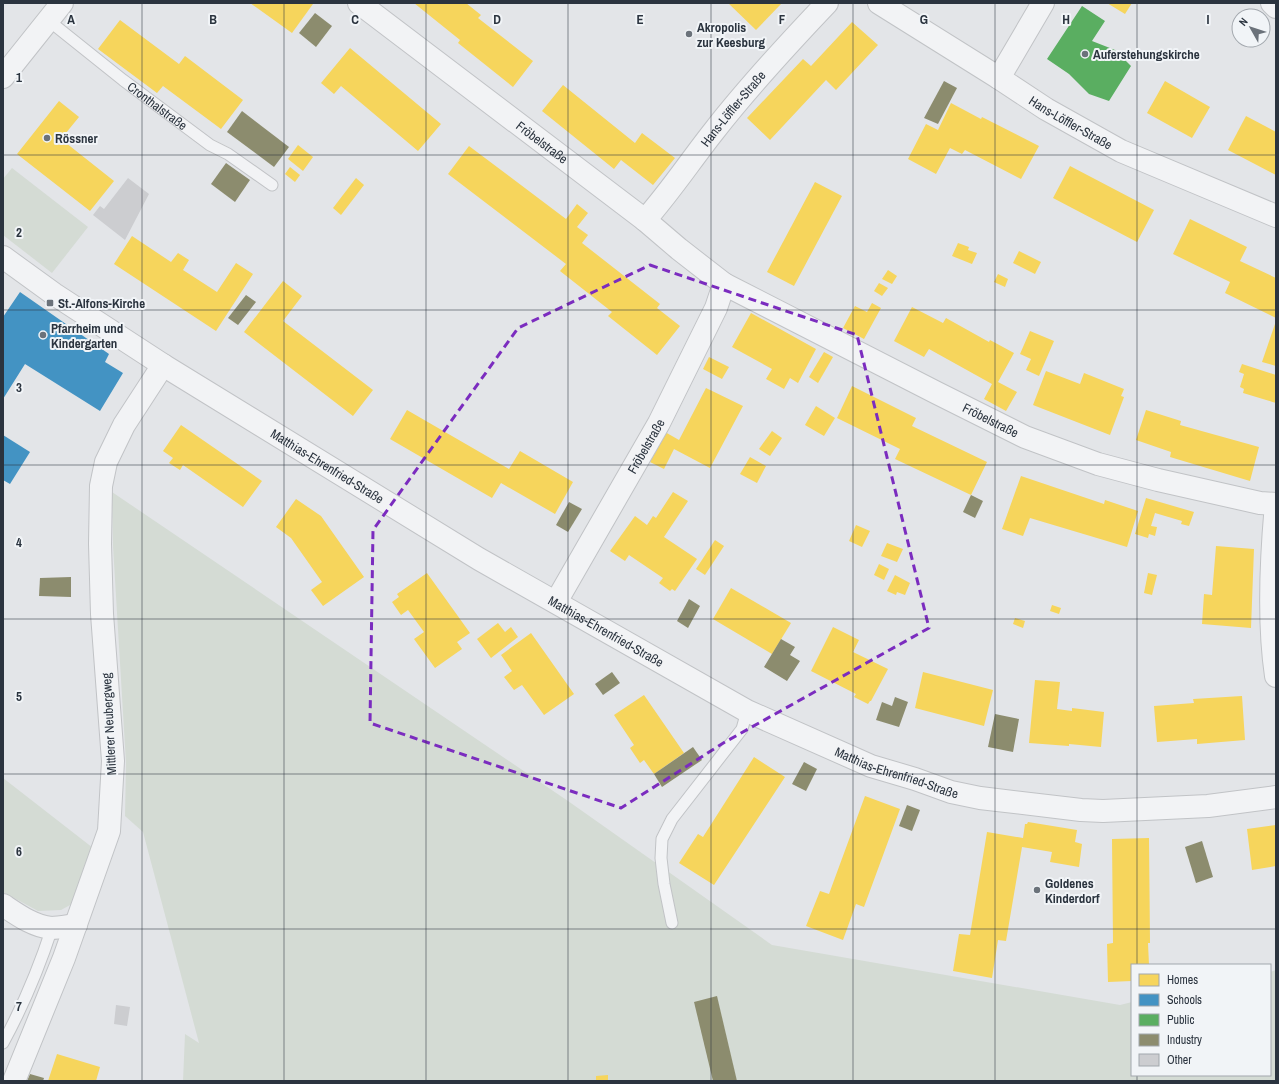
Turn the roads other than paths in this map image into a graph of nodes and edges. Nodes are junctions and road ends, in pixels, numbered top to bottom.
1 (62, 3) edge
2 (359, 3) edge
3 (827, 3) edge
4 (879, 3) edge
5 (1043, 3) edge
6 (1272, 3) edge
7 (1276, 6) edge
8 (48, 20) junction
9 (3, 77) edge
10 (999, 78) junction
11 (272, 185) dead end
12 (1276, 216) edge
13 (646, 220) junction
14 (3, 257) edge
15 (724, 284) junction
16 (163, 365) junction
17 (1276, 504) edge
18 (556, 602) junction
19 (1276, 676) edge
20 (747, 711) junction
21 (1276, 797) edge
22 (3, 905) edge
23 (672, 923) dead end
24 (76, 925) junction
25 (52, 928) junction
26 (3, 1043) edge
27 (14, 1081) edge

1 - 8 street
2 - 13 street, Fröbelstraße
3 - 13 street, Hans-Löffler-Straße
4 - 10 street, Hans-Löffler-Straße
5 - 10 street
6 - 7 street
8 - 9 street
8 - 11 lane, Cronthalstraße
10 - 12 street, Hans-Löffler-Straße
13 - 15 street, Fröbelstraße
14 - 16 street, Matthias-Ehrenfried-Straße
15 - 17 street, Fröbelstraße
15 - 18 street, Fröbelstraße
16 - 18 street, Matthias-Ehrenfried-Straße
16 - 24 street, Mittlerer Neubergweg
17 - 19 street
18 - 20 street, Matthias-Ehrenfried-Straße
20 - 21 street, Matthias-Ehrenfried-Straße
20 - 23 lane
22 - 25 street
24 - 25 street
24 - 27 street, Mittlerer Neubergweg
25 - 26 lane

